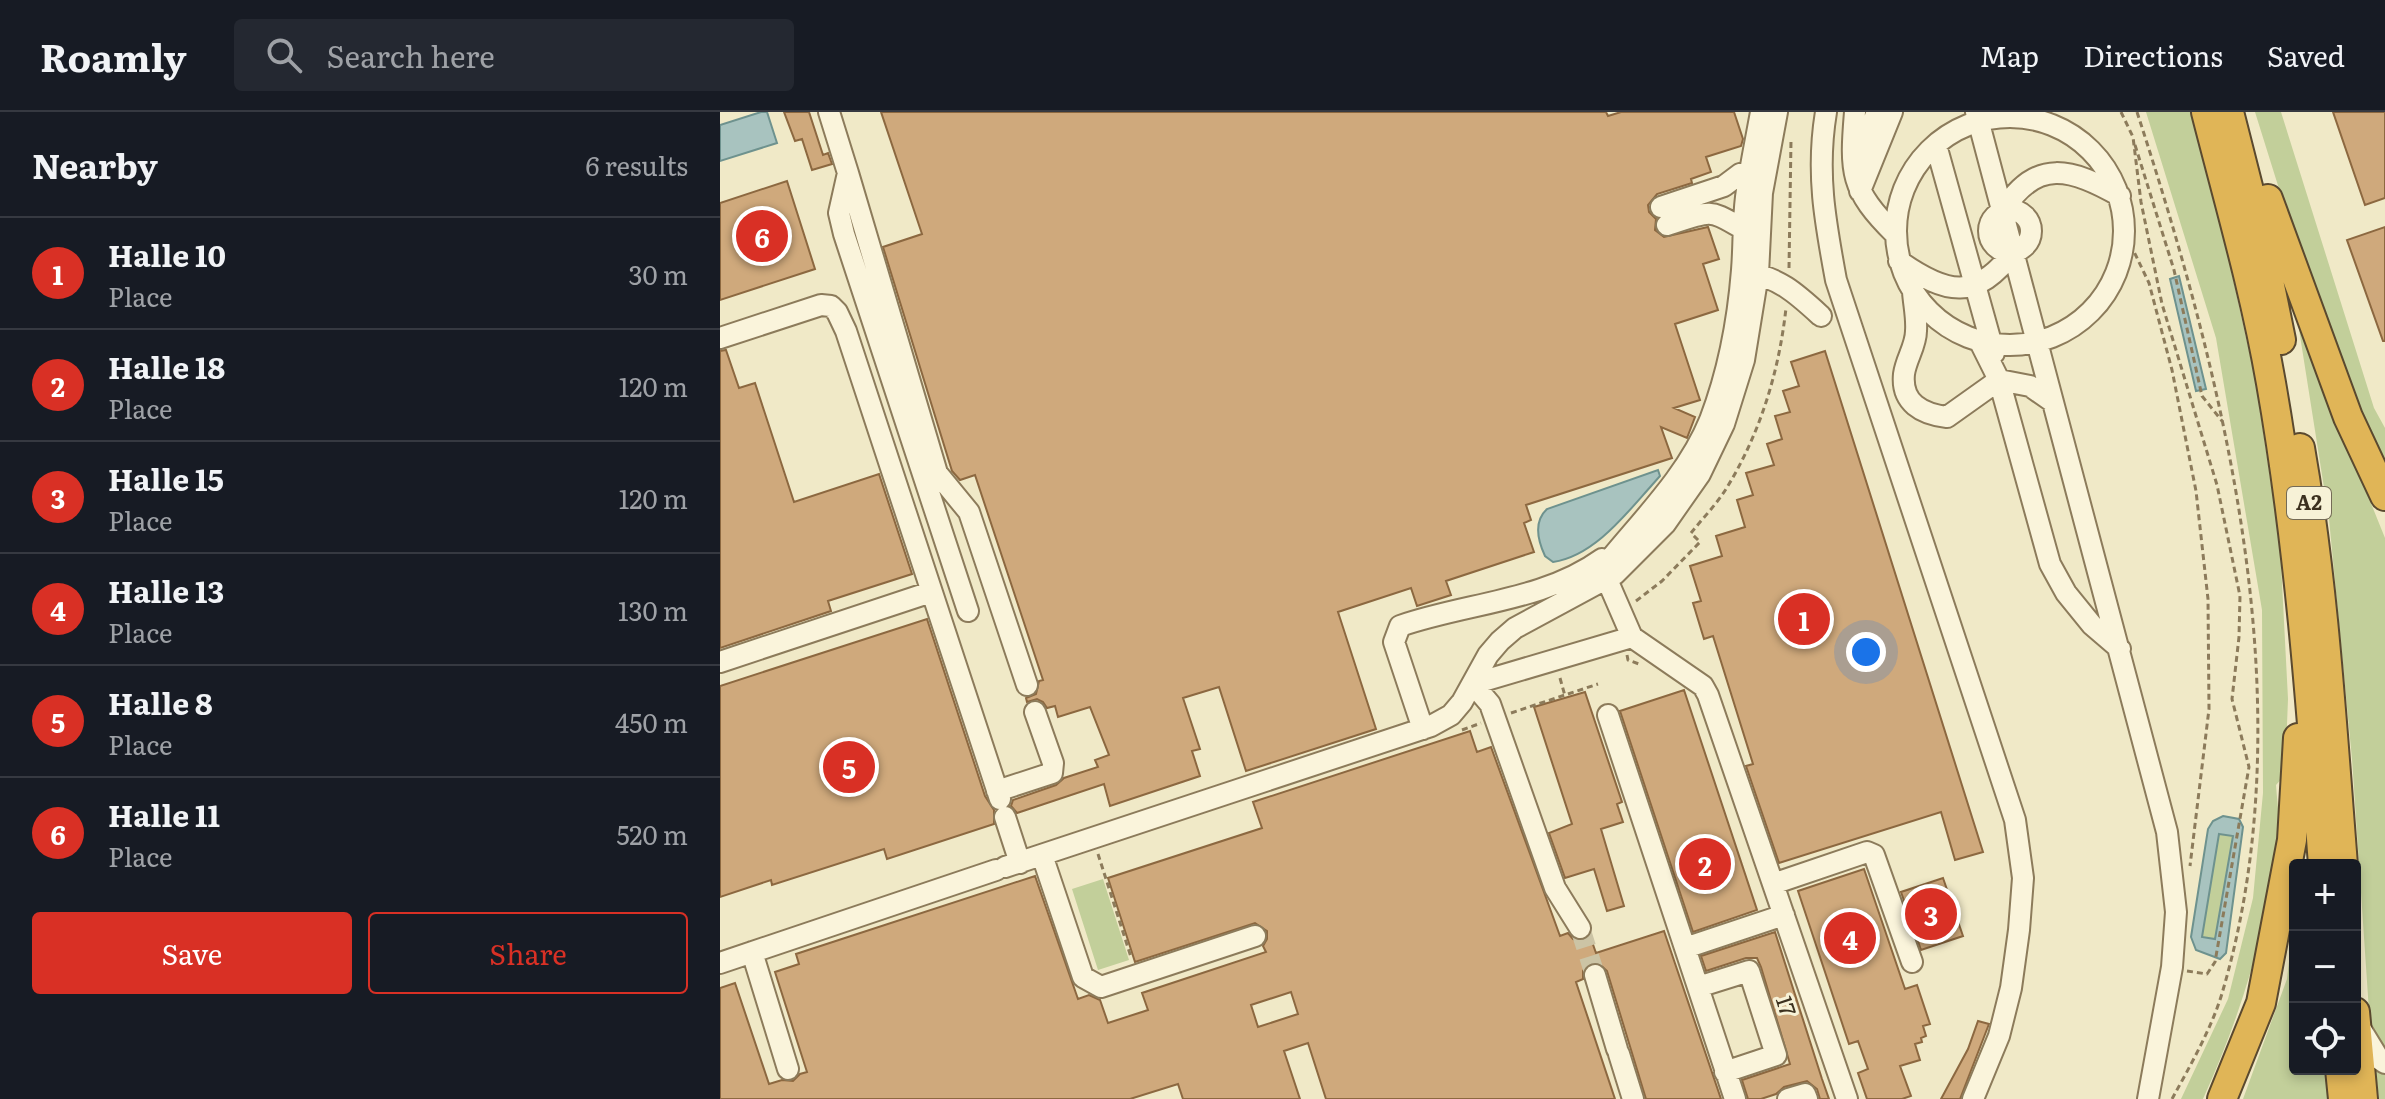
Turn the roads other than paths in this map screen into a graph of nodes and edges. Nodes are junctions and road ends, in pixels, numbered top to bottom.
1 (829, 112) edge
2 (1761, 112) edge
3 (1777, 112) edge
4 (1826, 112) edge
5 (1855, 112) edge
6 (1877, 112) edge
7 (1892, 112) edge
8 (2206, 112) edge
9 (2229, 112) edge
10 (2236, 112) edge
11 (1977, 116) edge
12 (1936, 145) junction
13 (1854, 168) junction
14 (1759, 169) junction
15 (848, 173) junction
16 (1860, 191) junction
17 (1754, 195) junction
18 (2120, 196) junction
19 (2003, 211) junction
20 (1708, 212) junction
21 (1752, 233) junction
22 (1895, 234) junction
23 (2014, 251) junction
24 (1899, 261) junction
25 (1750, 272) junction
26 (1977, 286) junction
27 (1913, 292) junction
28 (1821, 316) dead end
29 (720, 338) edge
30 (2038, 342) junction
31 (1986, 343) junction
32 (1999, 380) junction
33 (2053, 402) junction
34 (2385, 496) edge
35 (1615, 550) junction
36 (1604, 573) junction
37 (931, 592) junction
38 (968, 611) dead end
39 (1632, 637) junction
40 (2304, 641) junction
41 (2120, 649) junction
42 (720, 662) edge
43 (1473, 684) junction
44 (1027, 685) dead end
45 (1035, 712) dead end
46 (1608, 715) dead end
47 (1423, 729) junction
48 (1001, 802) junction
49 (1042, 855) junction
50 (2322, 859) edge
51 (2343, 859) edge
52 (1007, 867) junction
53 (1773, 884) junction
54 (1784, 915) junction
55 (1580, 928) tunnel mouth
56 (1255, 936) dead end
57 (1685, 948) junction
58 (752, 952) junction
59 (721, 961) edge
60 (1912, 962) dead end
61 (1595, 975) tunnel mouth
62 (1698, 987) junction
63 (2361, 1028) edge
64 (2385, 1063) edge
65 (788, 1069) dead end
66 (1725, 1072) junction
67 (2341, 1075) edge
68 (2361, 1075) edge
69 (1633, 1099) edge
70 (1735, 1099) edge
71 (1788, 1099) edge
72 (1807, 1099) edge
73 (1847, 1099) edge
74 (1973, 1099) edge
75 (2148, 1099) edge
76 (2222, 1099) edge
77 (2343, 1099) edge
78 (2363, 1099) edge

1 - 15 street
2 - 14 street
3 - 14 street
4 - 74 street
5 - 13 street
6 - 13 street
7 - 16 street
8 - 40 highway, A2
9 - 51 highway, A2
10 - 34 highway
11 - 12 street
11 - 18 street
11 - 19 street
12 - 22 street
12 - 26 street
13 - 16 street
14 - 17 street
14 - 20 street
15 - 38 street
15 - 44 street
16 - 22 street
17 - 20 street
17 - 21 street
18 - 19 street
18 - 30 street
19 - 23 street
19 - 23 street
20 - 21 street
21 - 25 street
22 - 24 street
23 - 26 street
23 - 30 street
24 - 26 street
24 - 27 street
25 - 28 street
25 - 35 street
25 - 36 street
26 - 31 street
27 - 31 street
27 - 32 street
29 - 37 street
30 - 31 street
30 - 33 street
31 - 32 street
32 - 33 street
32 - 41 street
33 - 41 street
35 - 36 street
35 - 47 street
36 - 39 street
36 - 43 street
37 - 42 street
37 - 48 street
39 - 43 street
39 - 53 street
40 - 50 highway, A2
40 - 76 highway
41 - 75 street
43 - 47 street
43 - 55 street
45 - 48 street
46 - 57 street
47 - 49 street
48 - 52 street
49 - 52 street
49 - 56 street
52 - 58 street
53 - 54 street
53 - 60 street
54 - 57 street
54 - 73 street
57 - 62 street
58 - 59 street
58 - 65 street
61 - 69 street
62 - 66 street
62 - 66 street, 17
63 - 64 street
66 - 70 street
67 - 77 highway
68 - 78 highway
71 - 72 street

